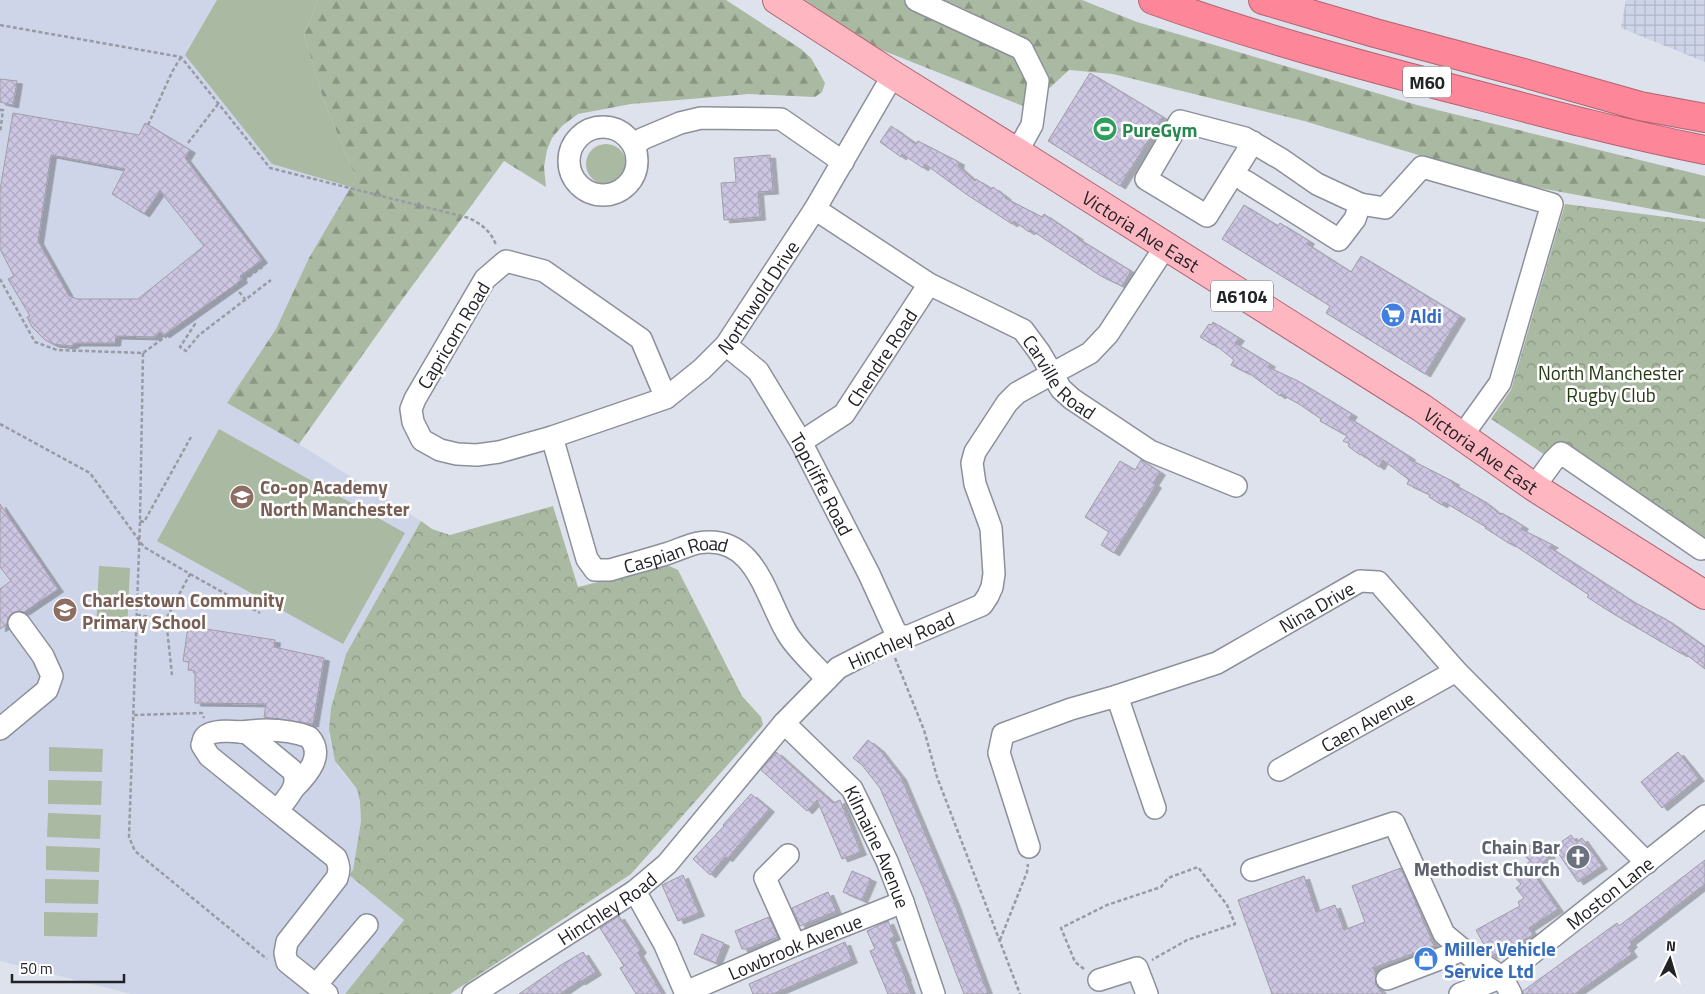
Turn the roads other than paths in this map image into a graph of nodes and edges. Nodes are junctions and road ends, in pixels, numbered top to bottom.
1 (777, 0) edge
2 (916, 0) edge
3 (1153, 0) edge
4 (1263, 0) edge
5 (893, 75) junction
6 (1705, 118) edge
7 (1253, 142) junction
8 (638, 143) dead end
9 (1705, 150) edge
10 (1016, 152) junction
11 (843, 162) junction
12 (1245, 181) dead end
13 (1360, 204) junction
14 (814, 209) junction
15 (1164, 247) junction
16 (929, 284) junction
17 (726, 345) junction
18 (1053, 374) junction
19 (666, 398) junction
20 (1462, 436) junction
21 (552, 437) junction
22 (801, 442) junction
23 (1236, 486) dead end
24 (1534, 487) junction
25 (1701, 549) dead end
26 (1705, 595) edge
27 (19, 623) dead end
28 (894, 639) junction
29 (1456, 671) junction
30 (827, 679) junction
31 (1117, 696) junction
32 (784, 723) junction
33 (0, 729) edge
34 (239, 732) junction
35 (1279, 770) dead end
36 (294, 788) junction
37 (1156, 808) dead end
38 (277, 811) junction
39 (1705, 816) edge
40 (1029, 847) road end
41 (788, 855) dead end
42 (1647, 863) junction
43 (1252, 870) dead end
44 (635, 891) junction
45 (903, 902) junction
46 (366, 925) dead end
47 (795, 945) junction
48 (1463, 950) junction
49 (1387, 979) dead end
50 (1099, 980) road end
51 (1506, 985) edge
52 (322, 990) edge
53 (686, 993) edge
54 (473, 994) edge
55 (934, 994) edge
56 (1147, 994) edge
57 (1460, 994) edge

1 - 5 main road, Victoria Ave East / A6104
2 - 10 street
3 - 9 highway, M60
4 - 6 highway, M60
5 - 10 main road, Victoria Ave East / A6104
5 - 11 street, Northwold Drive
7 - 7 street
7 - 13 street
8 - 11 street
10 - 15 main road, Victoria Ave East / A6104
11 - 14 street, Northwold Drive
12 - 13 street
13 - 20 street
14 - 16 street, Carville Road
14 - 17 street, Northwold Drive
15 - 18 street, Hinchley Road
15 - 20 main road, Victoria Ave East / A6104
16 - 18 street, Carville Road
16 - 22 street, Chendre Road
17 - 19 street, Northwold Drive
17 - 22 street, Topcliffe Road
18 - 23 street, Carville Road
18 - 28 street, Hinchley Road
19 - 21 street, Northwold Drive
19 - 21 street, Capricorn Road
20 - 24 main road, Victoria Ave East / A6104
21 - 30 street, Caspian Road
22 - 28 street, Topcliffe Road
24 - 25 street
24 - 26 main road, Victoria Ave East / A6104
27 - 33 street
28 - 30 street, Hinchley Road
29 - 31 street, Nina Drive
29 - 35 street, Caen Avenue
29 - 42 street, Nina Drive
30 - 32 street, Hinchley Road
31 - 37 street
31 - 40 street, Nina Drive
32 - 44 street, Hinchley Road
32 - 45 street, Kilmaine Avenue
34 - 36 street
34 - 36 street
34 - 38 street
36 - 38 street
38 - 52 street
39 - 42 street, Moston Lane
41 - 47 street
42 - 51 street, Moston Lane
43 - 48 street
44 - 53 street
44 - 54 street, Hinchley Road
45 - 47 street, Lowbrook Avenue
45 - 55 street, Kilmaine Avenue
46 - 52 street
47 - 53 street, Lowbrook Avenue
48 - 49 street
48 - 51 street
50 - 56 street
51 - 57 street, Moston Lane

